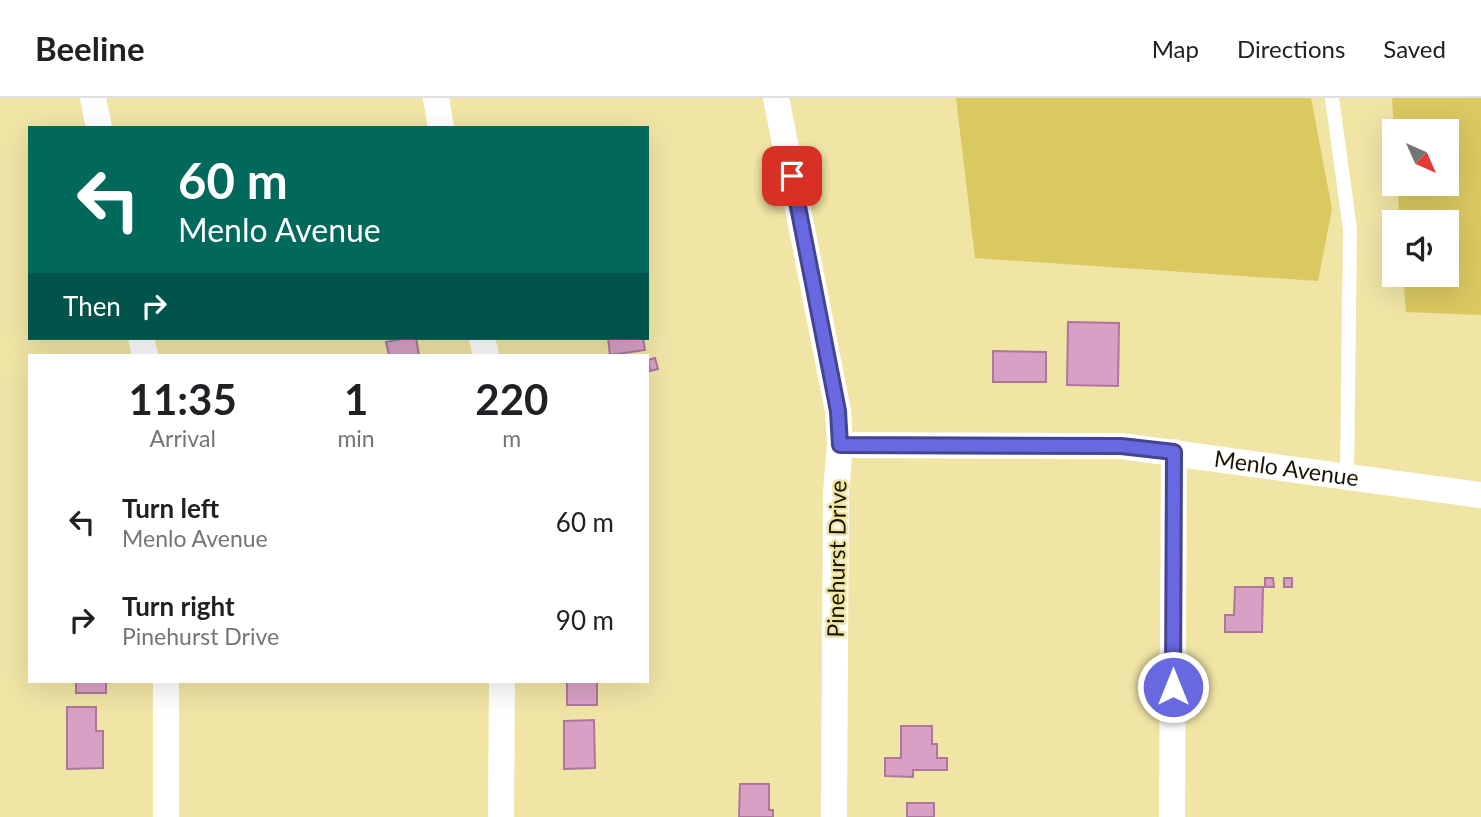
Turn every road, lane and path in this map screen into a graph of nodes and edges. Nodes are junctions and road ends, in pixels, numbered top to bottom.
1 (93, 98) edge
2 (436, 98) edge
3 (776, 98) edge
4 (1332, 98) edge
5 (99, 126) edge
6 (441, 126) edge
7 (840, 445) junction
8 (1174, 452) junction
9 (1347, 477) junction
10 (1481, 495) edge
11 (166, 683) edge
12 (502, 683) edge
13 (166, 817) edge
14 (501, 817) edge
15 (834, 817) edge
16 (1172, 817) edge

1 - 5 street
2 - 6 street
3 - 7 street, Pinehurst Drive
4 - 9 lane
7 - 8 street, Menlo Avenue
7 - 15 street, Pinehurst Drive
8 - 9 street, Menlo Avenue
8 - 16 street
9 - 10 street, Menlo Avenue
11 - 13 street
12 - 14 street

